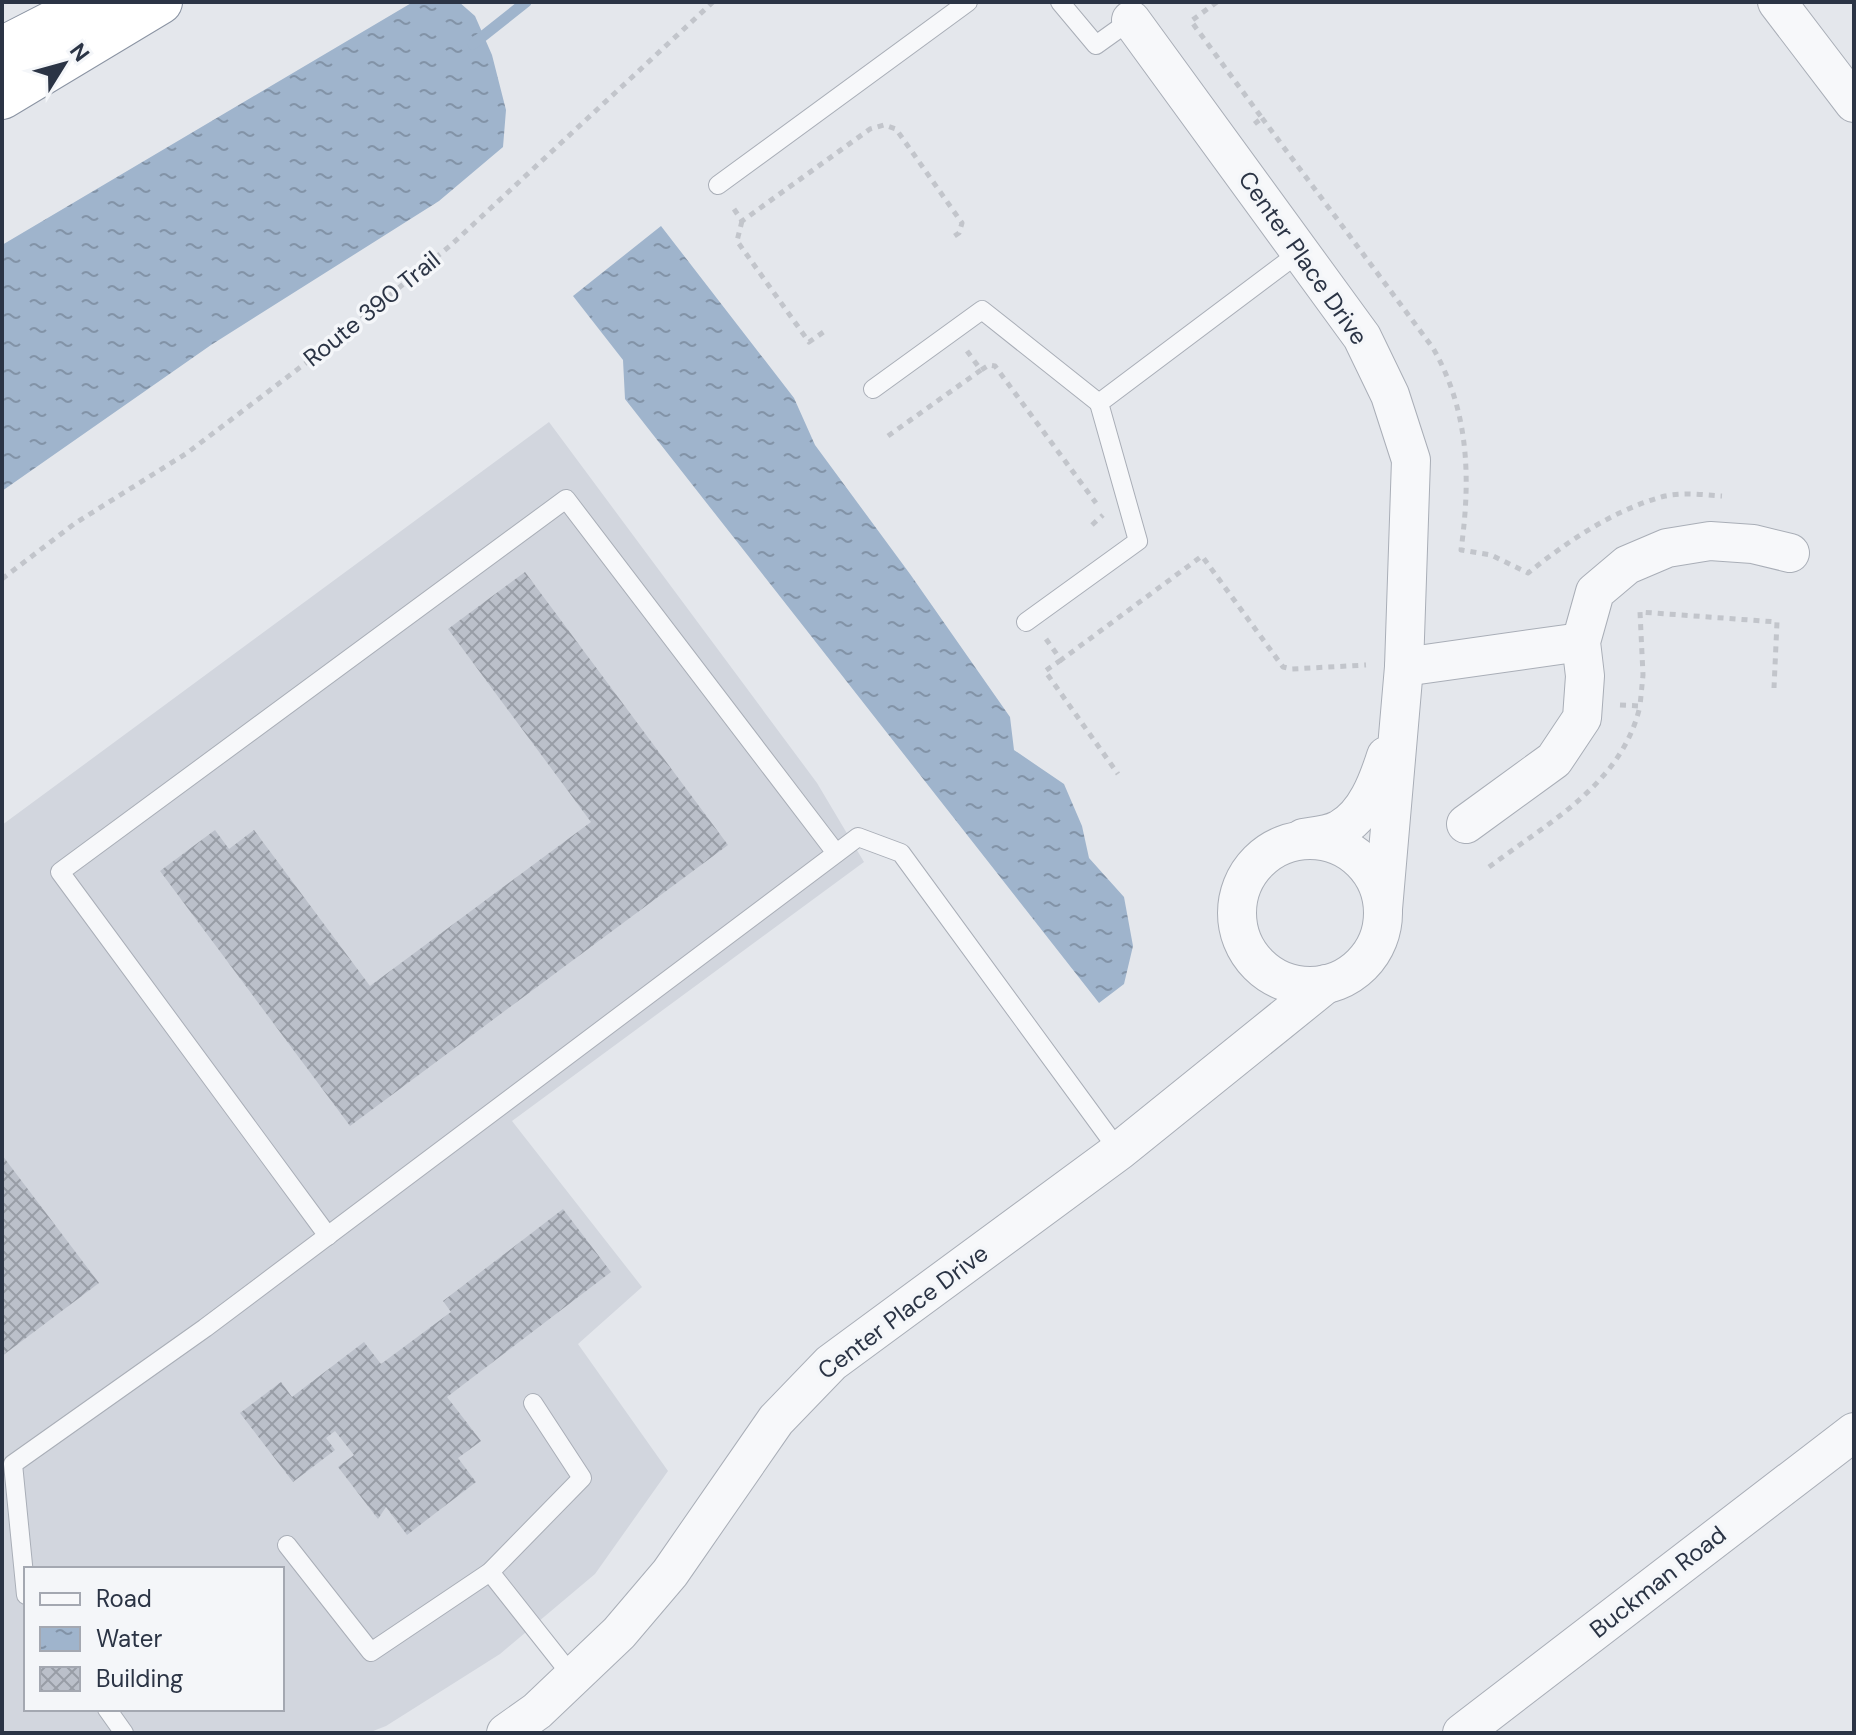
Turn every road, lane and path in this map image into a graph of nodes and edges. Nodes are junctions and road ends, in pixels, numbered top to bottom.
1 (94, 2) edge
2 (160, 2) edge
3 (713, 2) edge
4 (968, 2) edge
5 (1060, 2) edge
6 (1217, 2) edge
7 (1777, 2) edge
8 (1131, 20) joint
9 (2, 49) edge
10 (2, 97) edge
11 (1854, 103) edge
12 (1262, 118) junction
13 (1224, 147) junction
14 (718, 185) joint
15 (742, 221) junction
16 (950, 239) dead end
17 (1300, 252) junction
18 (825, 331) dead end
19 (953, 331) junction
20 (981, 370) junction
21 (873, 389) dead end
22 (1099, 403) junction
23 (888, 436) dead end
24 (1722, 496) dead end
25 (1092, 525) dead end
26 (1790, 553) dead end
27 (2, 579) edge
28 (1029, 620) joint
29 (1581, 642) junction
30 (1061, 660) junction
31 (1366, 665) dead end
32 (1404, 667) junction
33 (1774, 688) dead end
34 (1583, 701) junction
35 (1401, 708) junction
36 (1118, 774) dead end
37 (1466, 824) dead end
38 (1293, 841) junction
39 (836, 853) junction
40 (1383, 909) junction
41 (1326, 984) junction
42 (1119, 1151) junction
43 (328, 1236) junction
44 (533, 1403) dead end
45 (1854, 1432) edge
46 (8, 1457) edge
47 (287, 1545) dead end
48 (490, 1572) junction
49 (24, 1580) edge
50 (573, 1677) junction
51 (108, 1711) edge
52 (124, 1733) edge
53 (506, 1733) edge
54 (1462, 1733) edge

1 - 9 highway
2 - 10 highway
3 - 27 path, Route 390 Trail
4 - 14 lane
5 - 8 lane
6 - 12 path
7 - 11 street
8 - 13 street, Center Place Drive
12 - 13 path
12 - 24 path
13 - 17 street, Center Place Drive
14 - 15 path
15 - 16 path
15 - 18 path
17 - 22 lane
17 - 32 street, Center Place Drive
19 - 20 path
19 - 21 lane
19 - 22 lane
20 - 23 path
20 - 25 path
22 - 28 lane
26 - 29 street
28 - 30 path
29 - 32 street
29 - 34 street
30 - 31 path
30 - 36 path
32 - 35 street, Center Place Drive
33 - 34 path
34 - 37 street
35 - 38 street, Center Place Drive
35 - 40 street, Center Place Drive
38 - 40 street
38 - 41 street, Center Place Drive
39 - 42 lane
39 - 43 lane
39 - 43 lane
40 - 41 street, Center Place Drive
41 - 42 street, Center Place Drive
42 - 50 street, Center Place Drive
43 - 46 lane
44 - 48 lane
45 - 54 street, Buckman Road
46 - 49 lane
47 - 48 lane
48 - 50 lane
50 - 53 street, Center Place Drive
51 - 52 lane

